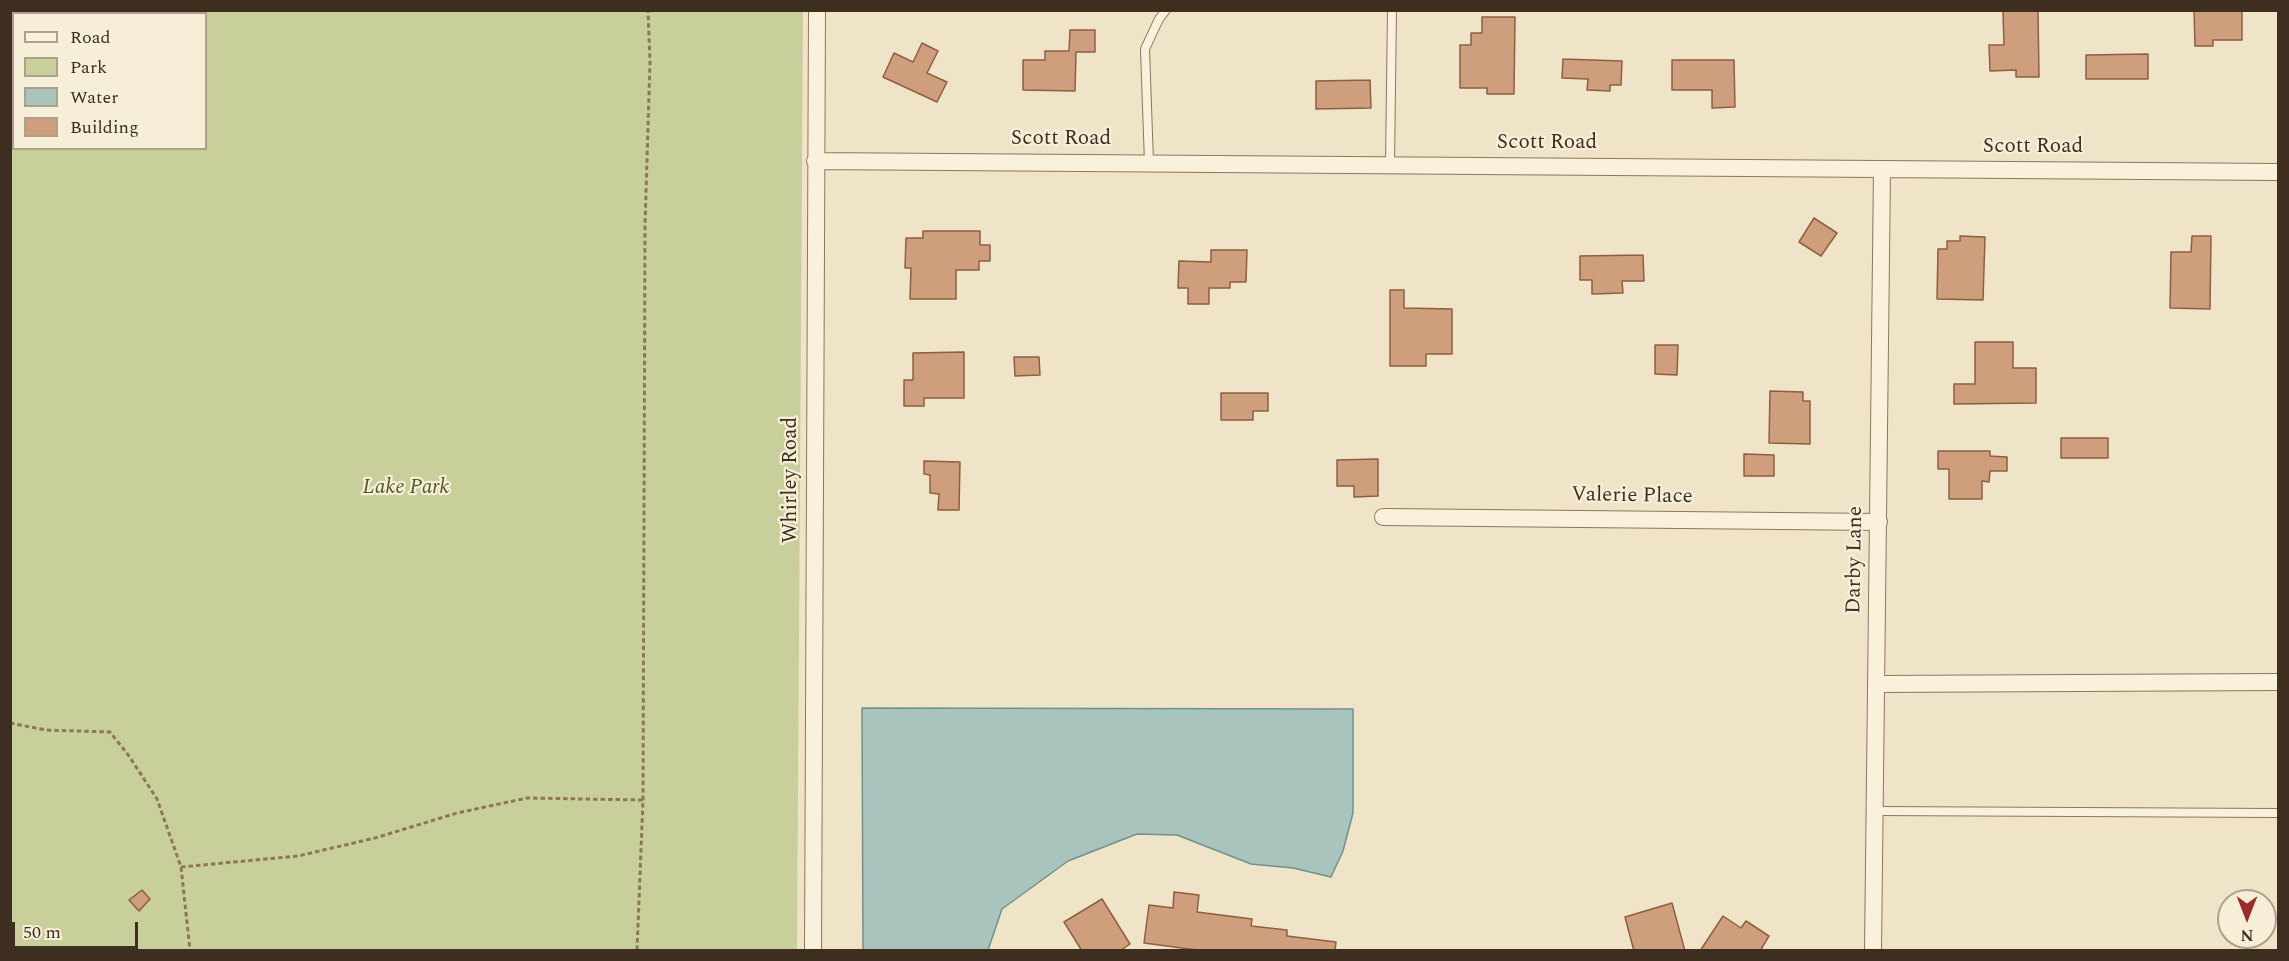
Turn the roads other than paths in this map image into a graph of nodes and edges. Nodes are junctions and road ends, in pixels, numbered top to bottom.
1 (817, 10) edge
2 (1166, 10) edge
3 (1392, 10) edge
4 (815, 161) junction
5 (1149, 164) junction
6 (1390, 165) junction
7 (1882, 170) junction
8 (2278, 172) edge
9 (1383, 517) dead end
10 (1880, 522) junction
11 (2278, 682) edge
12 (1876, 684) junction
13 (1875, 811) junction
14 (2278, 813) edge
15 (813, 951) edge
16 (1873, 951) edge

1 - 4 street, Whirley Road
2 - 5 lane
3 - 6 lane
4 - 5 street, Scott Road
4 - 15 street, Whirley Road
5 - 6 street, Scott Road
6 - 7 street, Scott Road
7 - 8 street, Scott Road
7 - 10 street, Darby Lane
9 - 10 street, Valerie Place
10 - 12 street, Darby Lane
11 - 12 street
12 - 13 street, Darby Lane
13 - 14 lane
13 - 16 street, Darby Lane

